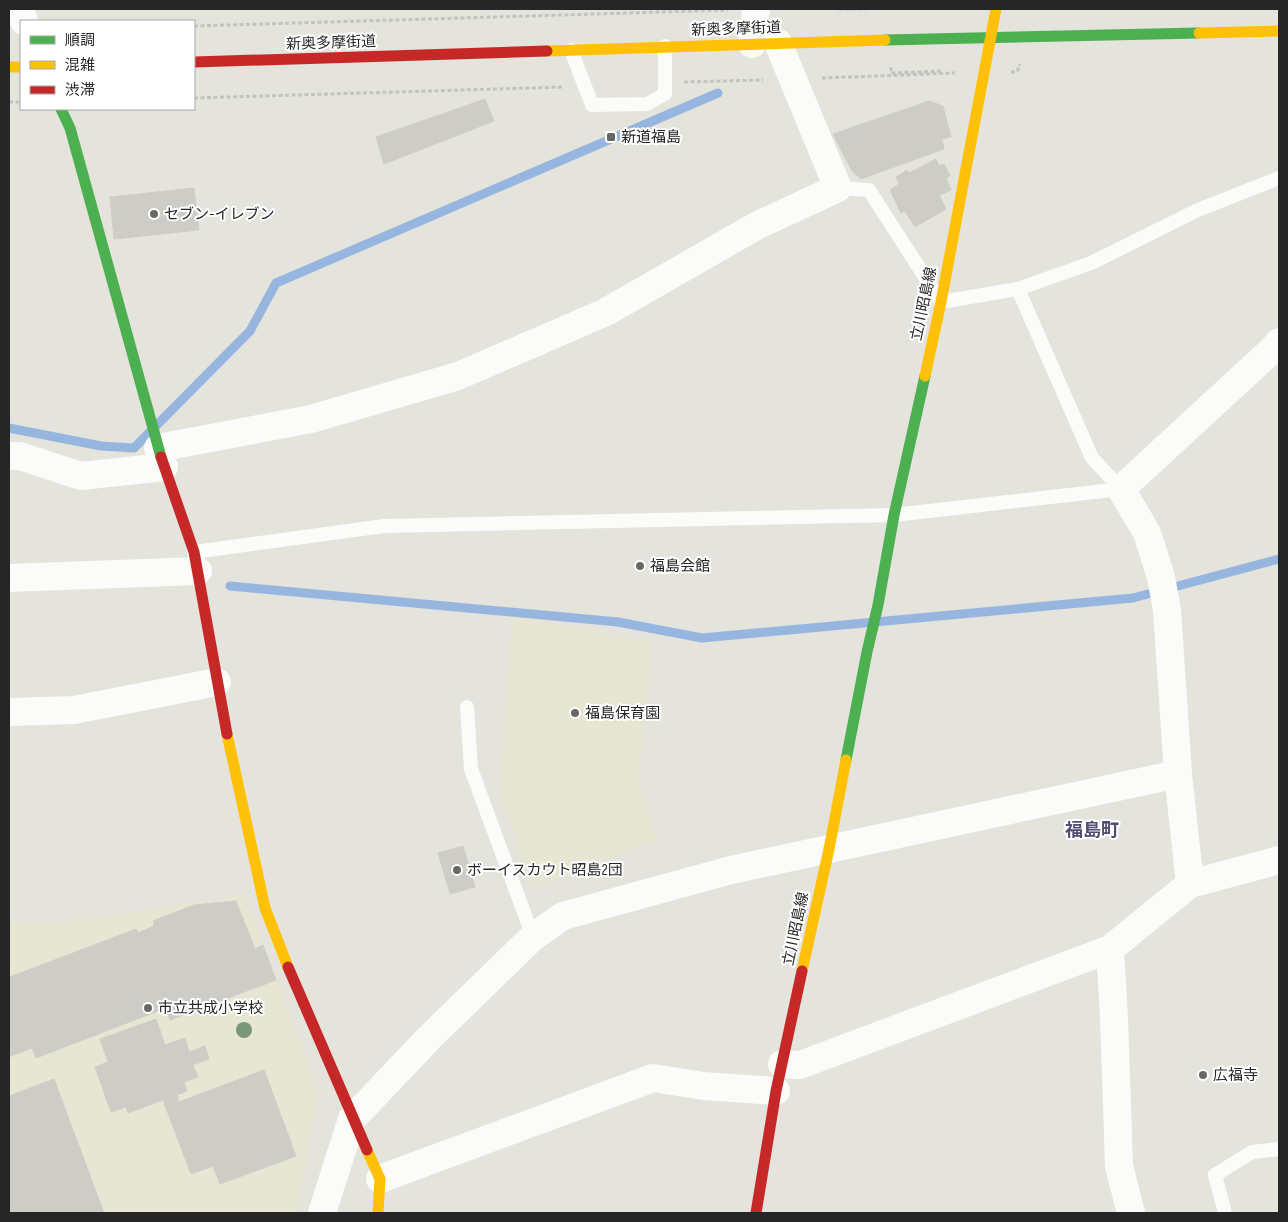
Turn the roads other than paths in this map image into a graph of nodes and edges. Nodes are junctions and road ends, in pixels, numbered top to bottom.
1 (756, 9) edge
2 (996, 9) edge
3 (1279, 31) edge
4 (990, 37) junction
5 (765, 43) junction
6 (665, 46) junction
7 (571, 50) junction
8 (195, 62) edge
9 (61, 110) edge
10 (1279, 178) edge
11 (838, 188) junction
12 (1018, 289) junction
13 (941, 302) junction
14 (1279, 342) edge
15 (159, 452) junction
16 (9, 456) edge
17 (1121, 489) junction
18 (894, 515) junction
19 (196, 561) junction
20 (9, 578) edge
21 (217, 682) junction
22 (468, 707) dead end
23 (9, 712) edge
24 (1178, 774) junction
25 (829, 850) junction
26 (1279, 860) edge
27 (1190, 884) junction
28 (533, 938) junction
29 (1110, 949) junction
30 (782, 1064) junction
31 (776, 1091) junction
32 (352, 1119) junction
33 (1279, 1150) edge
34 (380, 1179) junction
35 (322, 1213) edge
36 (378, 1213) edge
37 (756, 1213) edge
38 (1131, 1213) edge
39 (1225, 1213) edge

1 - 5 street
2 - 4 main road, 立川昭島線
3 - 4 main road, 新奥多摩街道
4 - 5 main road, 新奥多摩街道
4 - 13 main road, 立川昭島線
5 - 6 main road, 新奥多摩街道
5 - 11 street
6 - 7 main road, 新奥多摩街道
6 - 7 lane
7 - 8 main road, 新奥多摩街道
9 - 15 main road
10 - 12 lane
11 - 13 lane
11 - 15 street
12 - 13 lane
12 - 17 lane
13 - 18 main road, 立川昭島線
14 - 17 street
15 - 16 street
15 - 19 main road
17 - 18 lane
17 - 24 street
18 - 19 lane
18 - 25 main road, 立川昭島線
19 - 20 street
19 - 21 main road
21 - 23 street
21 - 32 main road
22 - 28 lane
24 - 25 street
24 - 27 street
25 - 28 street
25 - 30 main road, 立川昭島線
26 - 27 street
27 - 29 street
28 - 32 street
29 - 30 street
29 - 38 street
30 - 31 main road, 立川昭島線
31 - 34 street
31 - 37 main road, 立川昭島線
32 - 34 main road
32 - 35 street
33 - 39 lane
34 - 36 main road

